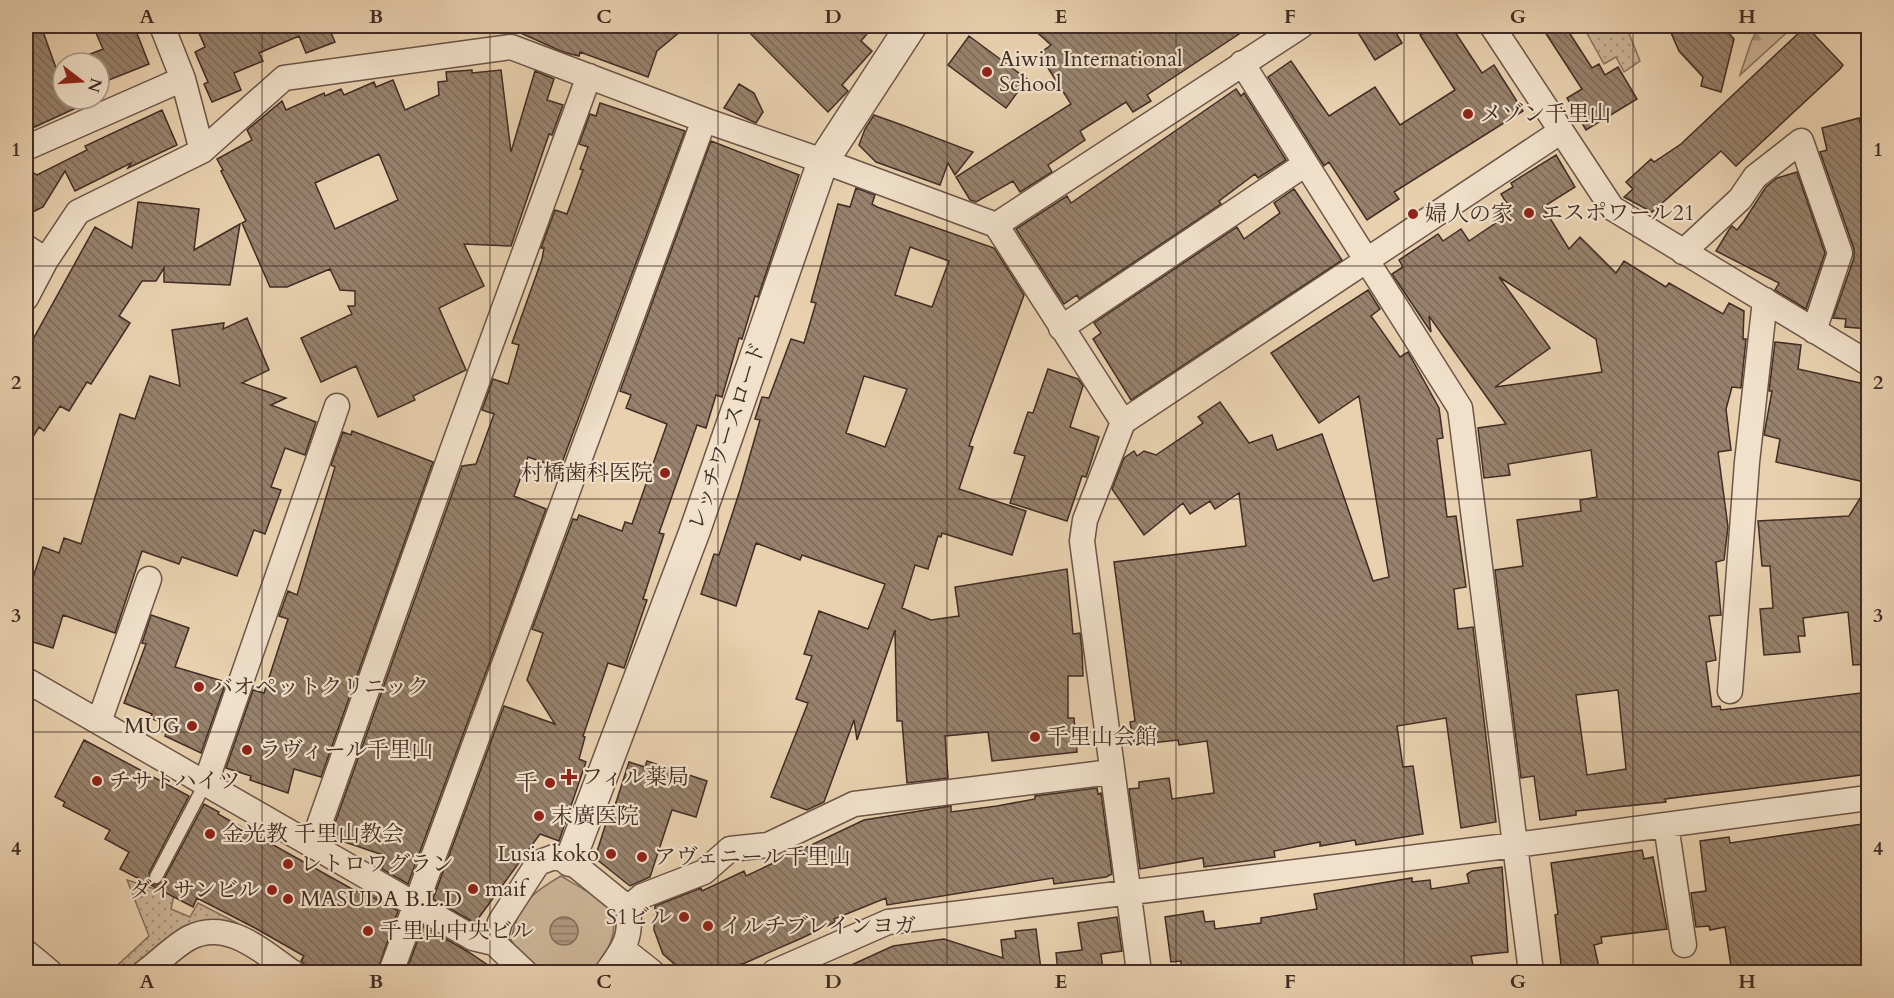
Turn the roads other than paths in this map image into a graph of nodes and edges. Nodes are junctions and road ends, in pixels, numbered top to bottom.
1 (162, 26) edge
2 (911, 26) edge
3 (1301, 26) edge
4 (1492, 26) edge
5 (1242, 63) junction
6 (589, 76) junction
7 (183, 79) junction
8 (704, 120) junction
9 (1560, 132) junction
10 (26, 148) edge
11 (201, 150) junction
12 (824, 161) junction
13 (1304, 165) junction
14 (996, 225) junction
15 (1683, 252) junction
16 (36, 253) edge
17 (1367, 262) junction
18 (26, 298) edge
19 (1765, 300) junction
20 (1061, 328) junction
21 (1814, 331) junction
22 (1869, 363) edge
23 (337, 406) dead end
24 (1123, 422) junction
25 (149, 579) dead end
26 (26, 680) edge
27 (1730, 691) dead end
28 (99, 722) junction
29 (1111, 772) junction
30 (206, 782) junction
31 (1869, 798) edge
32 (1666, 825) junction
33 (312, 845) junction
34 (1515, 845) junction
35 (570, 861) junction
36 (156, 877) dead end
37 (1128, 893) junction
38 (416, 905) junction
39 (628, 908) junction
40 (494, 943) junction
41 (1684, 945) dead end
42 (623, 949) junction
43 (26, 952) edge
44 (50, 972) edge
45 (146, 972) edge
46 (292, 972) edge
47 (391, 972) edge
48 (525, 972) edge
49 (607, 972) edge
50 (652, 972) edge
51 (774, 972) edge
52 (1139, 972) edge
53 (1531, 972) edge

1 - 7 street
2 - 12 street, レッチワースロード
3 - 5 street
4 - 9 street
5 - 13 street
5 - 14 street
6 - 8 street
6 - 11 street
6 - 33 street
7 - 10 street
7 - 11 street
8 - 12 street
8 - 38 street
9 - 15 street
9 - 17 street
11 - 16 street
12 - 14 street
12 - 35 street, レッチワースロード
13 - 17 street
13 - 20 street
14 - 20 street
15 - 19 street
15 - 21 street
16 - 18 street
17 - 24 street
17 - 34 street
19 - 21 street
19 - 27 street
20 - 24 street
21 - 22 street
23 - 30 street
24 - 29 street
25 - 28 street
26 - 28 street
28 - 30 street
29 - 37 street
29 - 39 street
30 - 33 street
30 - 36 lane
31 - 32 street
32 - 34 street
32 - 41 street
33 - 38 street
34 - 37 street
34 - 53 street
35 - 39 street
35 - 40 street
37 - 51 street
37 - 52 street
38 - 40 street
38 - 47 street
39 - 42 street
40 - 48 street
42 - 49 street
42 - 50 street
43 - 44 street
45 - 46 street

